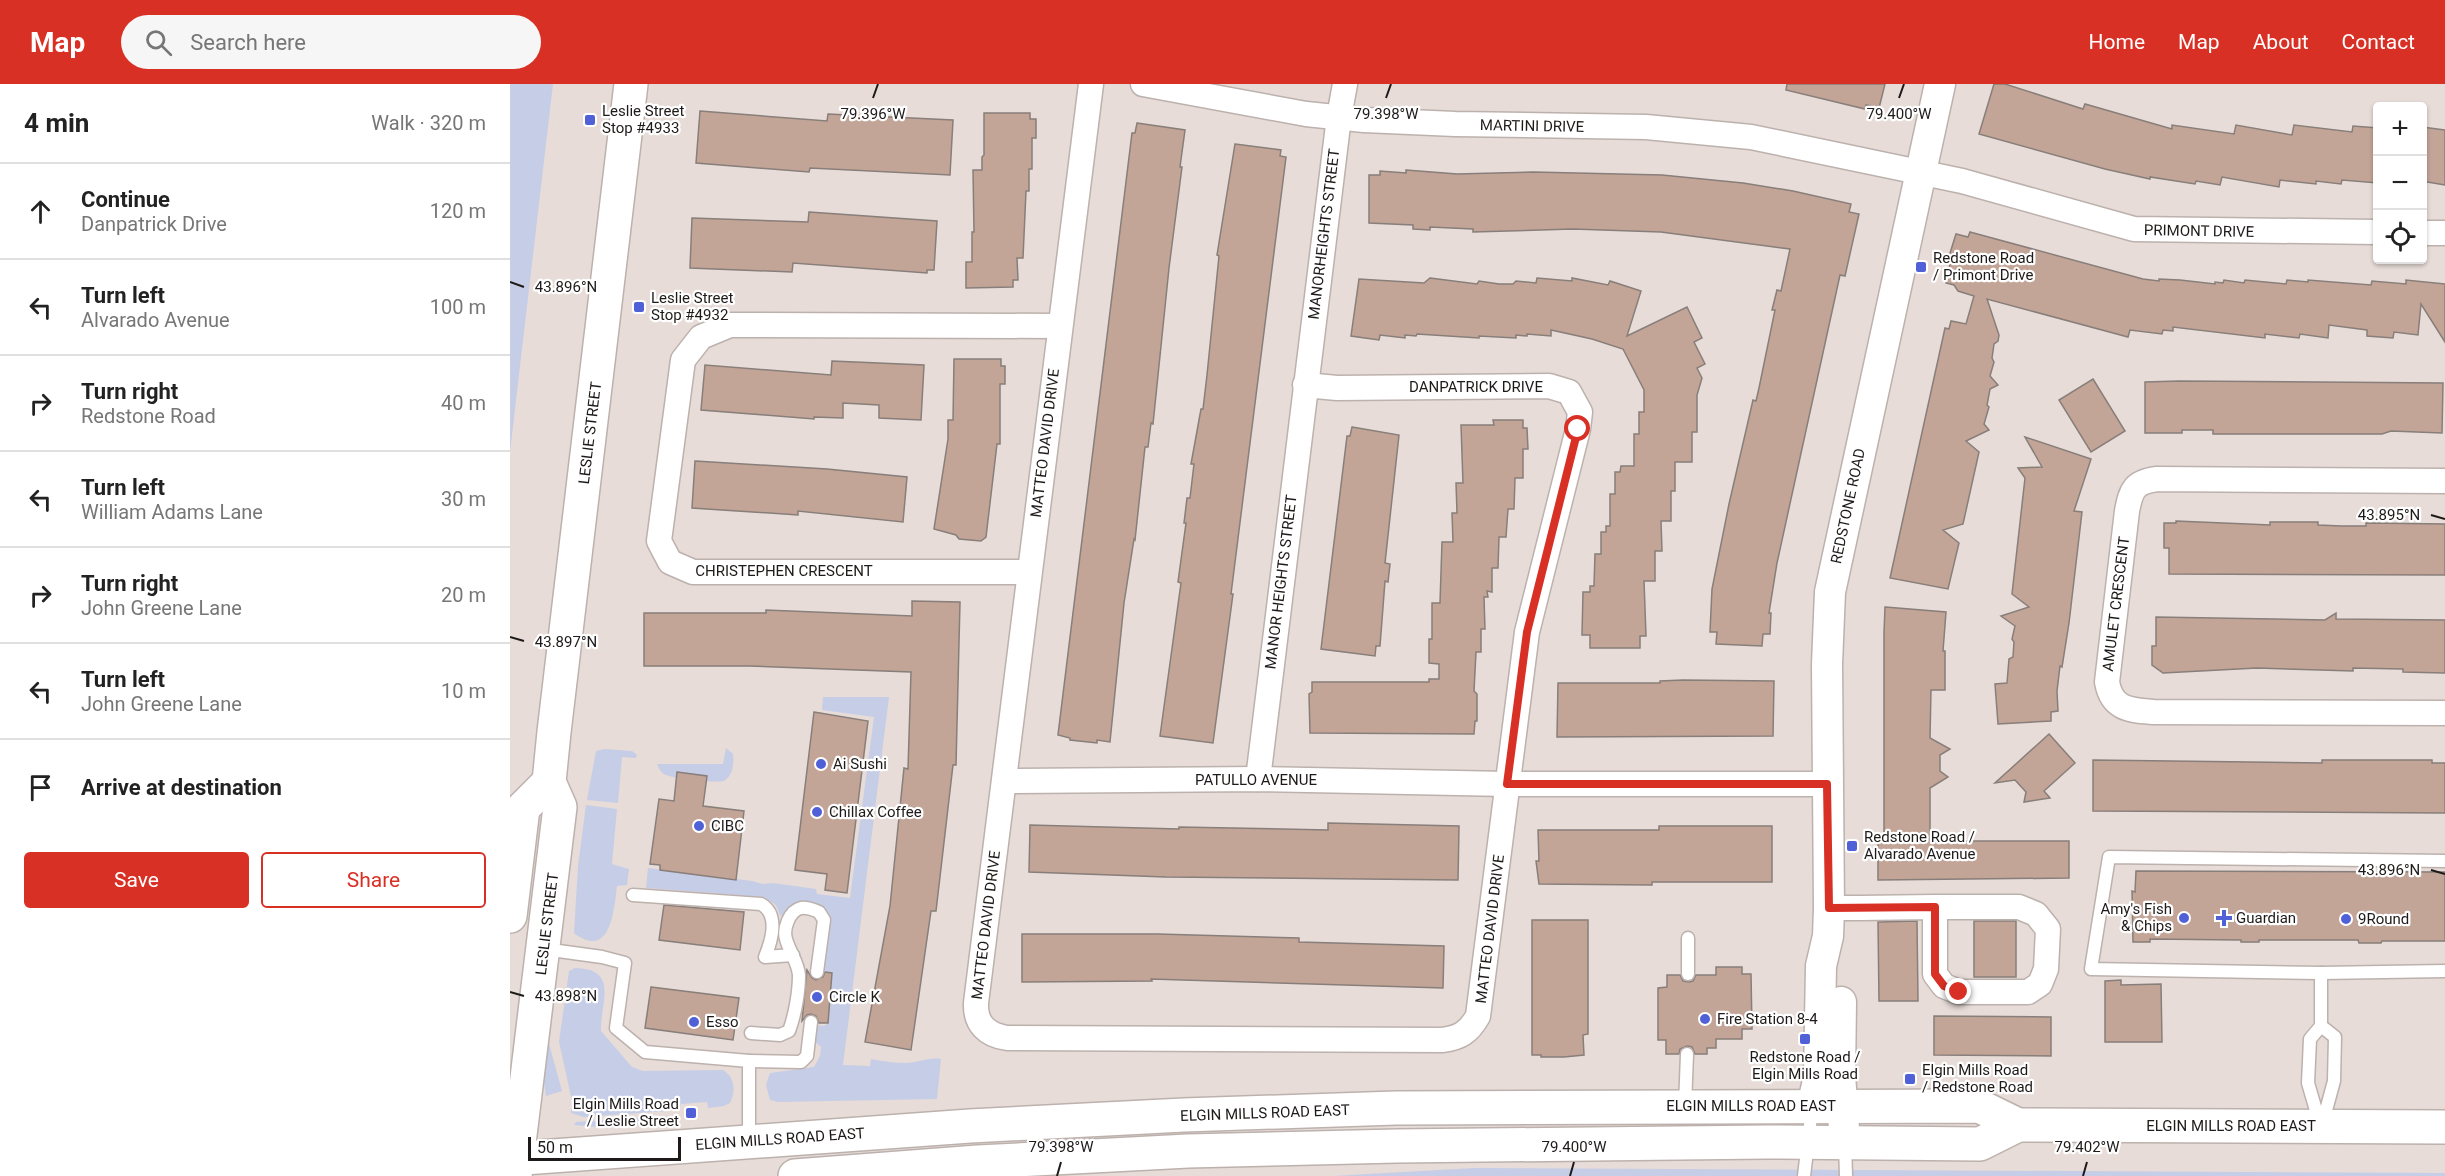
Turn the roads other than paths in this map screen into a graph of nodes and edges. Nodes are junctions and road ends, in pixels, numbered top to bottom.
1 (631, 84) edge
2 (1091, 84) edge
3 (1143, 84) edge
4 (1345, 84) edge
5 (1940, 84) edge
6 (1339, 117) junction
7 (1920, 172) junction
8 (2373, 232) edge
9 (2427, 232) edge
10 (2445, 233) edge
11 (1059, 327) junction
12 (1305, 385) junction
13 (2445, 481) edge
14 (1029, 572) junction
15 (2445, 713) edge
16 (1258, 779) junction
17 (1005, 781) junction
18 (549, 782) junction
19 (1507, 784) junction
20 (1827, 784) junction
21 (2445, 861) edge
22 (633, 895) dead end
23 (1935, 907) junction
24 (510, 916) edge
25 (1829, 922) junction
26 (1688, 938) dead end
27 (544, 949) junction
28 (793, 955) junction
29 (2445, 971) edge
30 (817, 972) dead end
31 (2321, 973) junction
32 (1688, 975) dead end
33 (811, 1022) dead end
34 (2322, 1026) junction
35 (751, 1033) dead end
36 (1687, 1053) dead end
37 (749, 1061) junction
38 (1686, 1106) junction
39 (1827, 1106) junction
40 (2018, 1125) junction
41 (2321, 1126) junction
42 (2445, 1127) edge
43 (749, 1141) junction
44 (1845, 1142) junction
45 (1807, 1143) junction
46 (514, 1164) edge
47 (795, 1176) edge
48 (1804, 1176) edge
49 (1846, 1176) edge

1 - 18 main road, LESLIE STREET
2 - 11 street, MATTEO DAVID DRIVE
3 - 6 street, MARTINI DRIVE
4 - 6 street, MANORHEIGHTS STREET
5 - 7 street, REDSTONE ROAD
6 - 7 street, MARTINI DRIVE
6 - 12 street, MANORHEIGHTS STREET
7 - 8 street, PRIMONT DRIVE
7 - 20 street, REDSTONE ROAD
9 - 10 street
11 - 14 street, MATTEO DAVID DRIVE
11 - 14 street, CHRISTEPHEN CRESCENT
12 - 16 street, MANOR HEIGHTS STREET
12 - 19 street, DANPATRICK DRIVE
13 - 15 street, AMULET CRESCENT
14 - 17 street, MATTEO DAVID DRIVE
16 - 17 street, PATULLO AVENUE
16 - 19 street, PATULLO AVENUE
17 - 19 street, MATTEO DAVID DRIVE
18 - 24 main road
18 - 27 main road, LESLIE STREET
19 - 20 street, PATULLO AVENUE
20 - 25 street, REDSTONE ROAD
21 - 31 lane
22 - 28 lane
23 - 23 street
23 - 25 street
25 - 39 street, REDSTONE ROAD
26 - 32 lane
27 - 37 lane
27 - 46 main road, LESLIE STREET
28 - 30 lane
28 - 35 lane
29 - 31 lane
31 - 34 lane
33 - 37 lane
34 - 41 lane
34 - 41 lane
36 - 38 lane
37 - 43 lane
38 - 39 main road, ELGIN MILLS ROAD EAST
38 - 43 main road, ELGIN MILLS ROAD EAST
39 - 40 main road, ELGIN MILLS ROAD EAST
39 - 44 street, REDSTONE ROAD
39 - 45 lane
40 - 41 main road, ELGIN MILLS ROAD EAST
40 - 44 main road, ELGIN MILLS ROAD EAST
41 - 42 main road, ELGIN MILLS ROAD EAST
43 - 46 main road, ELGIN MILLS ROAD EAST
44 - 45 main road, ELGIN MILLS ROAD EAST
44 - 49 lane
45 - 47 main road, ELGIN MILLS ROAD EAST
45 - 48 lane

